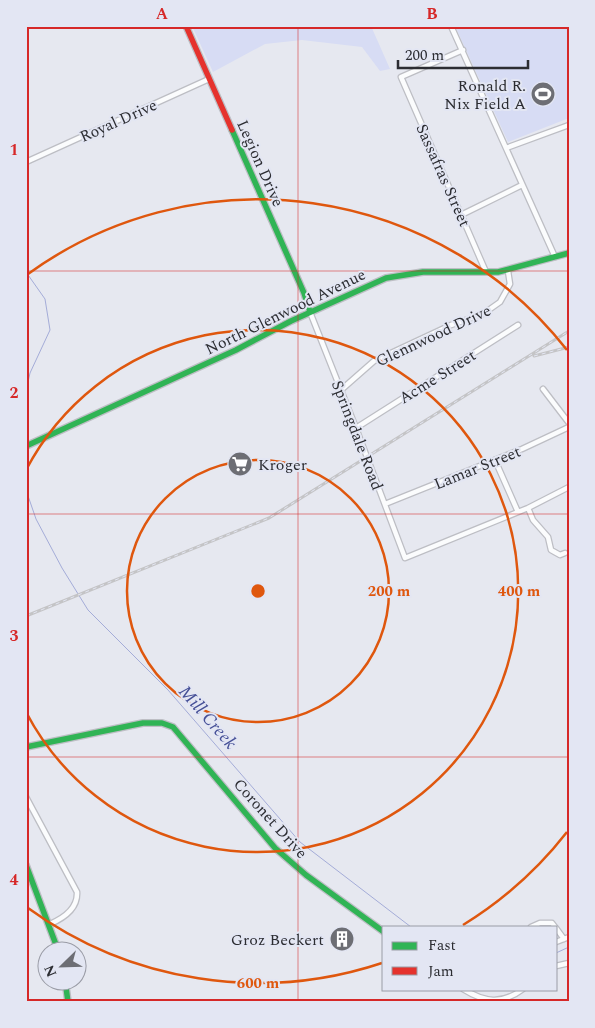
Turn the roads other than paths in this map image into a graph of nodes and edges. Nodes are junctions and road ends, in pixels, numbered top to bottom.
1 (186, 26) edge
2 (452, 26) edge
3 (463, 50) junction
4 (209, 79) junction
5 (568, 126) edge
6 (506, 148) junction
7 (26, 162) edge
8 (522, 185) junction
9 (461, 215) junction
10 (569, 253) edge
11 (555, 257) junction
12 (508, 271) junction
13 (486, 272) junction
14 (310, 312) junction
15 (518, 325) dead end
16 (543, 389) dead end
17 (341, 390) junction
18 (569, 423) edge
19 (569, 427) edge
20 (356, 428) junction
21 (26, 446) edge
22 (495, 460) junction
23 (569, 487) edge
24 (385, 504) junction
25 (528, 508) junction
26 (518, 512) junction
27 (565, 552) dead end
28 (26, 748) edge
29 (26, 796) edge
30 (26, 865) edge
31 (50, 924) junction
32 (533, 926) edge
33 (554, 926) edge
34 (382, 931) edge
35 (55, 940) edge
36 (465, 990) edge
37 (521, 990) edge

1 - 4 main road, Legion Drive
2 - 3 street
3 - 6 street
3 - 9 street, Sassafras Street
4 - 7 street, Royal Drive
4 - 14 main road, Legion Drive
5 - 6 street
6 - 8 street
8 - 9 street
8 - 11 street
9 - 13 street, Sassafras Street
10 - 11 main road, North Glenwood Avenue
11 - 12 main road, North Glenwood Avenue
12 - 13 main road, North Glenwood Avenue
12 - 17 street, Glennwood Drive
13 - 14 main road, North Glenwood Avenue
14 - 17 street, Springdale Road
14 - 21 main road, North Glenwood Avenue
15 - 20 street, Acme Street
16 - 18 street
17 - 20 street, Springdale Road
19 - 22 street, Lamar Street
20 - 24 street, Springdale Road
22 - 24 street, Lamar Street
22 - 26 street
23 - 25 street
24 - 26 street, Springdale Road
25 - 26 street
25 - 27 street
28 - 34 main road, Coronet Drive
29 - 31 street
30 - 31 main road
31 - 35 main road
32 - 33 street
36 - 37 street

